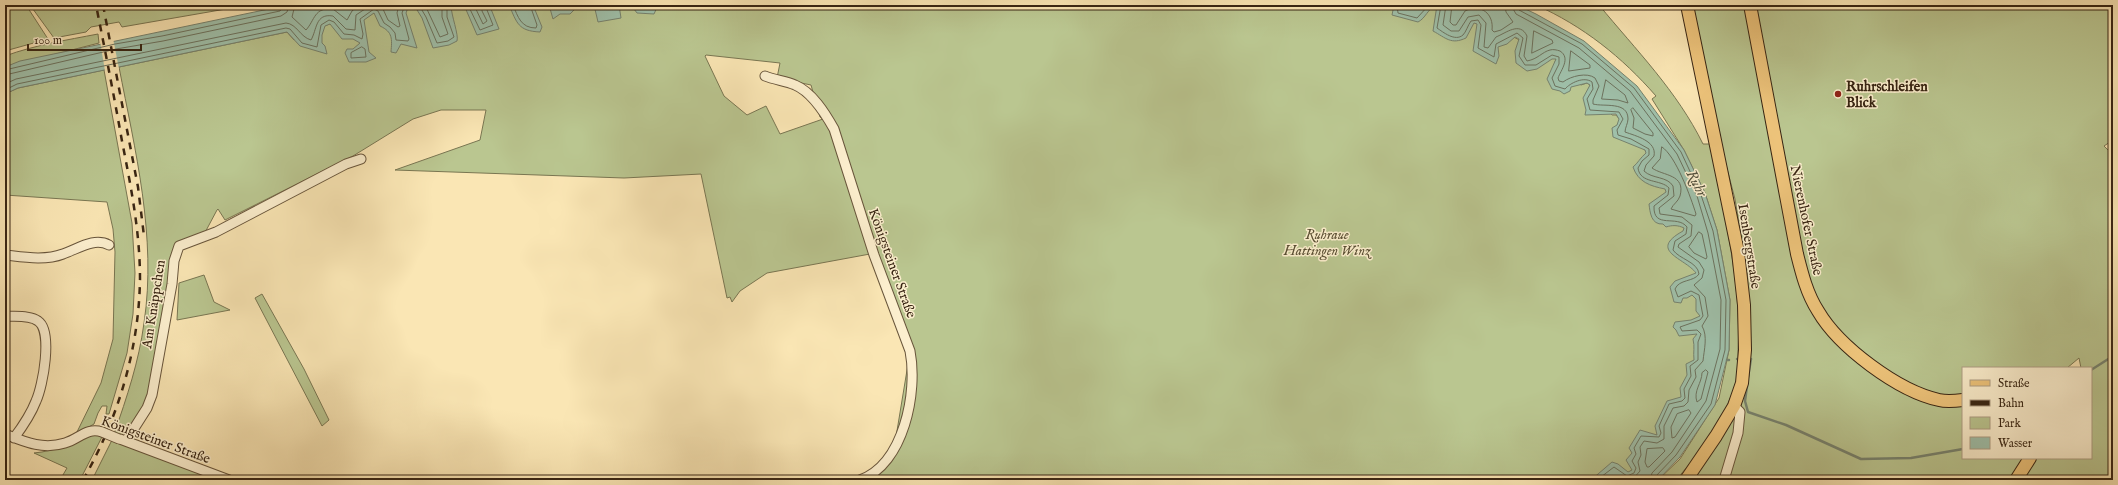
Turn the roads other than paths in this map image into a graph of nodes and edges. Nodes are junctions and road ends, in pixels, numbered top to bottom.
1 (1687, 5) edge
2 (1750, 5) edge
3 (765, 76) dead end
4 (361, 159) dead end
5 (109, 245) dead end
6 (5, 255) edge
7 (5, 316) edge
8 (1962, 400) edge
9 (1734, 406) junction
10 (5, 434) edge
11 (14, 438) junction
12 (122, 440) junction
13 (2029, 459) edge
14 (229, 480) edge
15 (860, 480) edge
16 (1686, 480) edge
17 (1724, 480) edge
18 (2016, 480) edge

1 - 9 main road, Isenbergstraße
2 - 8 main road, Nierenhofer Straße
3 - 15 street, Königsteiner Straße
4 - 12 street, Am Knäppchen
5 - 6 street
7 - 11 street
9 - 16 main road, Isenbergstraße
9 - 17 street
10 - 11 street, Königsteiner Straße
11 - 12 street, Königsteiner Straße, bridge
12 - 14 street, Königsteiner Straße
13 - 18 main road

